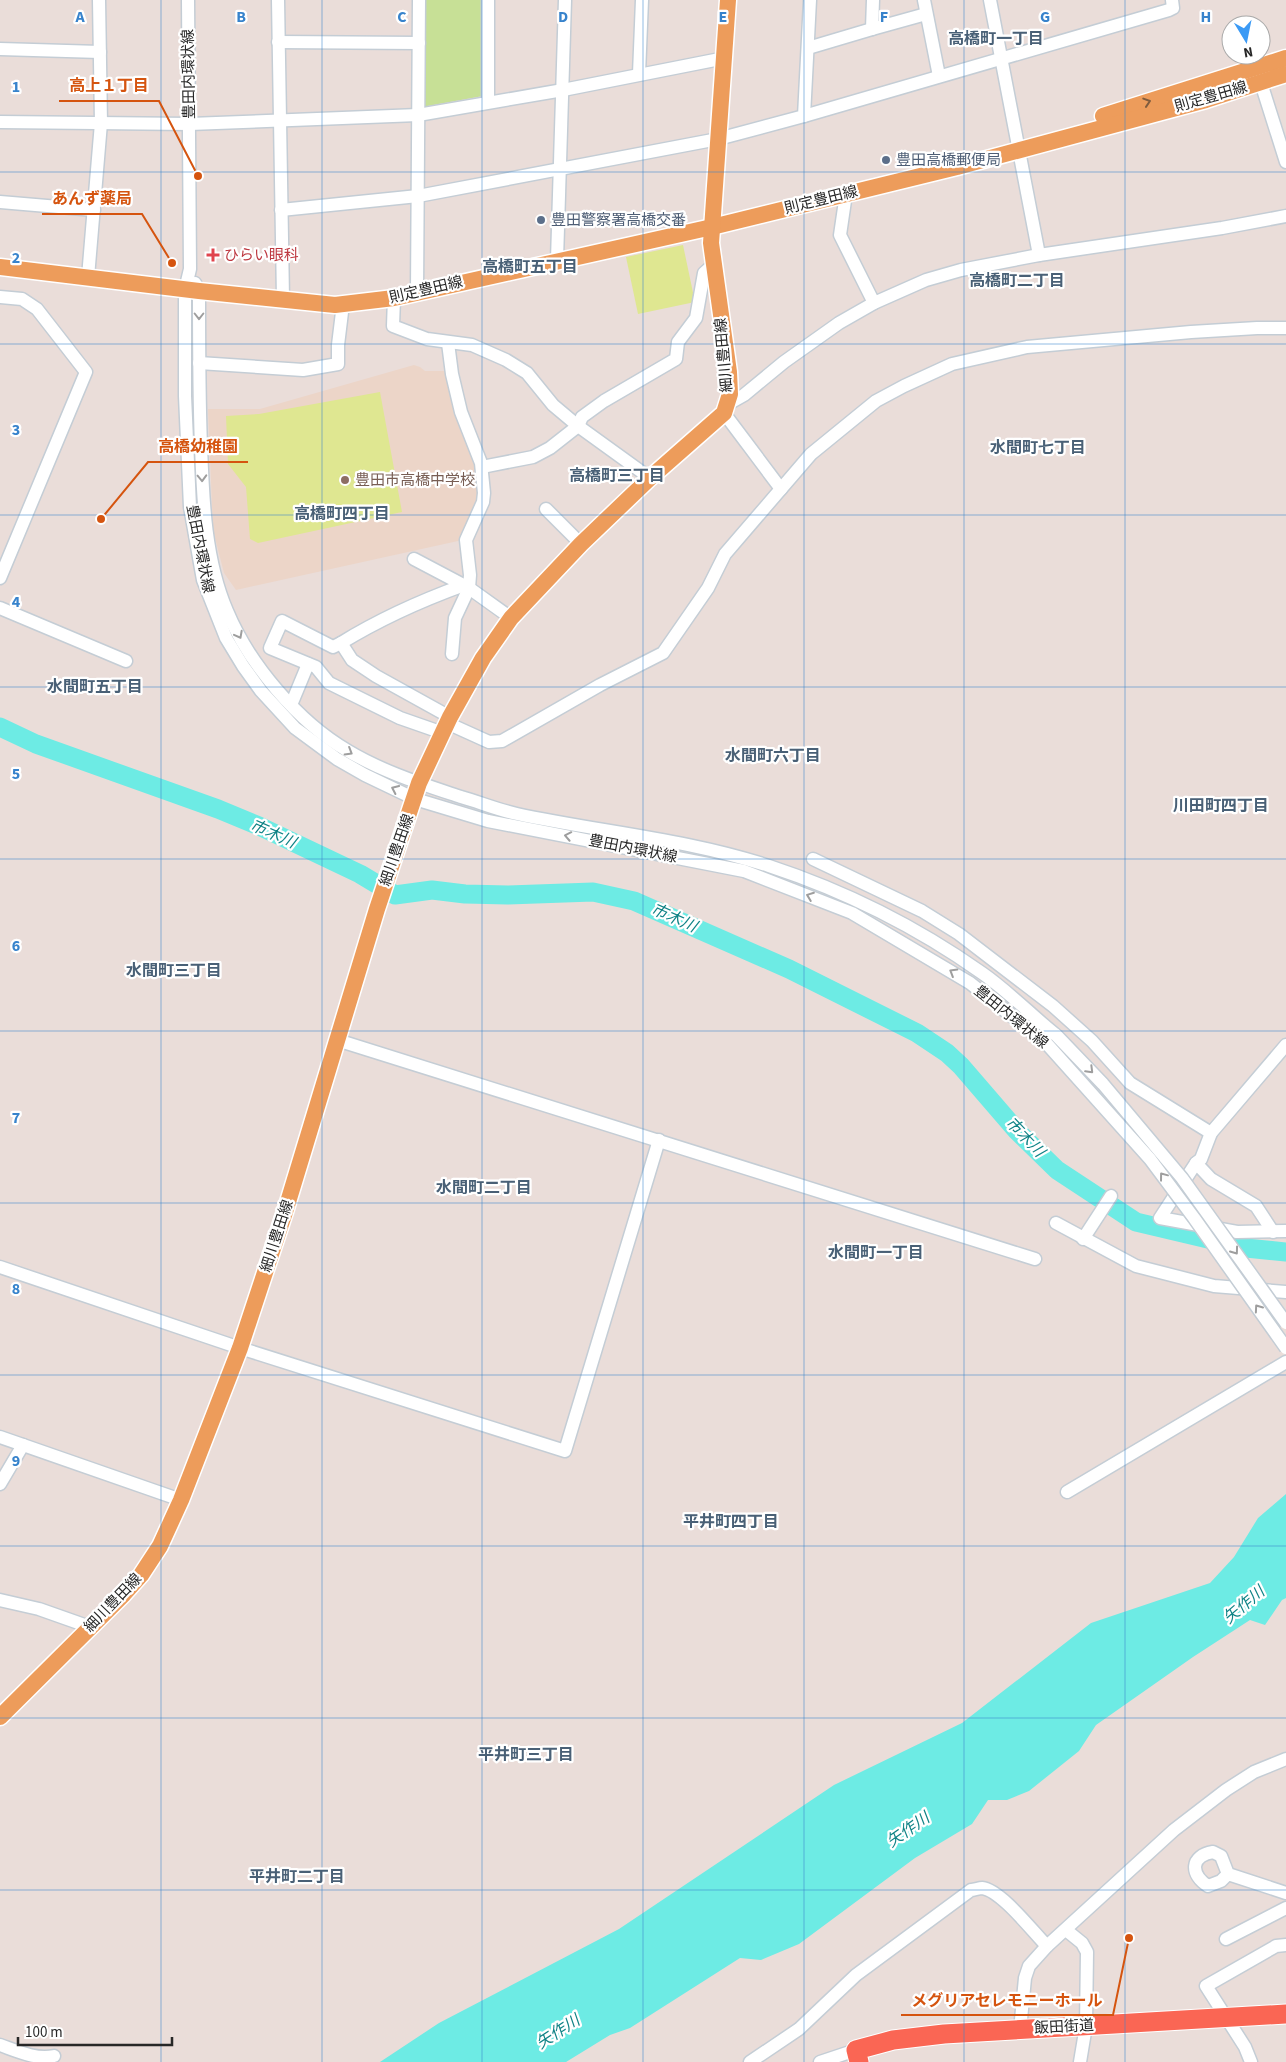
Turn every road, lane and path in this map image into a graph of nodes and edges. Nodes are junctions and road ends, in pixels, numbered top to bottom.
1 (100, 0) edge
2 (188, 0) edge
3 (278, 0) edge
4 (419, 0) edge
5 (488, 0) edge
6 (565, 0) edge
7 (642, 0) edge
8 (728, 0) edge
9 (810, 0) edge
10 (873, 0) edge
11 (924, 0) edge
12 (990, 0) edge
13 (1172, 0) edge
14 (926, 14) junction
15 (872, 30) junction
16 (278, 42) junction
17 (419, 43) junction
18 (808, 48) junction
19 (0, 49) edge
20 (100, 52) junction
21 (725, 58) junction
22 (1001, 58) junction
23 (1286, 58) edge
24 (639, 74) junction
25 (1286, 74) edge
26 (939, 76) junction
27 (1261, 83) junction
28 (563, 90) junction
29 (488, 102) junction
30 (418, 115) junction
31 (804, 116) junction
32 (279, 120) junction
33 (0, 122) edge
34 (101, 123) junction
35 (190, 124) junction
36 (718, 139) junction
37 (1020, 150) junction
38 (1286, 162) edge
39 (560, 170) junction
40 (846, 194) junction
41 (418, 196) junction
42 (0, 202) edge
43 (94, 210) junction
44 (281, 210) junction
45 (1286, 216) edge
46 (712, 226) junction
47 (1039, 255) junction
48 (557, 260) junction
49 (714, 264) junction
50 (0, 267) edge
51 (88, 277) junction
52 (192, 291) junction
53 (417, 292) junction
54 (0, 297) edge
55 (394, 298) junction
56 (283, 299) junction
57 (874, 303) junction
58 (343, 304) junction
59 (1286, 328) edge
60 (448, 343) junction
61 (199, 363) junction
62 (726, 409) junction
63 (578, 426) junction
64 (482, 467) junction
65 (650, 478) junction
66 (781, 489) junction
67 (546, 509) dead end
68 (581, 544) junction
69 (414, 559) dead end
70 (0, 578) edge
71 (467, 586) junction
72 (0, 608) edge
73 (511, 618) junction
74 (341, 643) junction
75 (452, 654) dead end
76 (126, 661) dead end
77 (308, 664) junction
78 (291, 705) junction
79 (447, 724) junction
80 (417, 791) junction
81 (813, 859) dead end
82 (337, 1040) junction
83 (1051, 1040) junction
84 (1286, 1045) edge
85 (1211, 1133) junction
86 (659, 1140) junction
87 (1196, 1163) junction
88 (1111, 1196) dead end
89 (1056, 1224) dead end
90 (1286, 1231) edge
91 (1273, 1232) junction
92 (1083, 1239) junction
93 (1035, 1259) dead end
94 (0, 1267) edge
95 (1286, 1292) edge
96 (1286, 1322) edge
97 (240, 1348) junction
98 (1286, 1348) edge
99 (1286, 1362) edge
100 (0, 1437) edge
101 (23, 1445) junction
102 (0, 1484) edge
103 (1067, 1492) dead end
104 (181, 1500) junction
105 (0, 1600) edge
106 (90, 1627) junction
107 (0, 1717) edge
108 (1286, 1759) edge
109 (1228, 1874) dead end
110 (1286, 1893) edge
111 (1286, 1908) edge
112 (1066, 1930) junction
113 (1226, 1939) dead end
114 (1286, 1944) edge
115 (1047, 1946) junction
116 (1286, 2014) edge
117 (1226, 2017) junction
118 (1086, 2026) junction
119 (1020, 2030) junction
120 (0, 2045) edge
121 (54, 2056) dead end
122 (857, 2056) edge
123 (750, 2062) edge
124 (820, 2062) edge
125 (1080, 2062) edge
126 (1251, 2062) edge

1 - 20 street
2 - 35 street, 豊田内環状線
3 - 16 street
4 - 17 street
5 - 29 street
6 - 28 street
7 - 24 street
8 - 21 main road, 細川豊田線
9 - 18 street
10 - 15 street
11 - 14 street
12 - 22 street
13 - 22 street
14 - 15 street
14 - 26 street
15 - 18 street
16 - 17 street
16 - 32 street
17 - 30 street
18 - 31 street
19 - 20 street
20 - 34 street
21 - 24 street
21 - 36 main road, 細川豊田線
22 - 26 street
22 - 37 street
37 -> 23 main road, 則定豊田線
24 - 28 street
25 - 27 main road, 則定豊田線
26 - 31 street
27 - 37 main road, 則定豊田線
27 - 38 street
28 - 29 street
28 - 39 street
29 - 30 street
30 - 32 street
30 - 41 street
31 - 36 street
32 - 35 street
32 - 44 street
33 - 34 street
34 - 35 street
34 - 43 street
35 - 52 street, 豊田内環状線
36 - 39 street
36 - 46 main road, 細川豊田線
37 - 40 main road, 則定豊田線
37 - 47 street
39 - 41 street
39 - 48 street
40 - 46 main road, 則定豊田線
40 - 57 street
41 - 44 street
41 - 53 street
42 - 43 street
43 - 51 street
44 - 56 street
45 - 47 street
46 - 48 main road, 則定豊田線
46 - 49 main road, 細川豊田線
47 - 57 street
48 - 53 main road, 則定豊田線
49 - 62 main road, 細川豊田線
49 - 63 street
50 - 51 main road, 則定豊田線
51 - 52 main road, 則定豊田線
52 - 56 main road, 則定豊田線
52 -> 61 street, 豊田内環状線
80 -> 52 street, 豊田内環状線
53 - 55 main road, 則定豊田線
54 - 70 street
55 - 58 main road, 則定豊田線
55 - 60 street
56 - 58 main road, 則定豊田線
57 - 62 street
58 - 61 street
59 - 66 street
60 - 63 street
60 - 64 street
61 -> 78 street, 豊田内環状線
62 - 65 main road, 細川豊田線
62 - 66 street
63 - 64 street
63 - 65 street
64 - 71 street
65 - 68 main road, 細川豊田線
66 - 79 street
67 - 68 street
68 - 73 main road, 細川豊田線
69 - 71 street
71 - 73 street
71 - 74 street
71 - 75 street
72 - 76 street
73 - 79 main road, 細川豊田線
74 - 77 street
74 - 79 street
77 - 78 street
77 - 79 street
78 -> 80 street, 豊田内環状線
79 - 80 main road, 細川豊田線
80 - 82 main road, 細川豊田線
83 -> 80 street, 豊田内環状線
80 - 83 street, 豊田内環状線
81 - 85 street
82 - 86 street
82 - 97 main road, 細川豊田線
83 -> 96 street, 豊田内環状線, bridge
98 -> 83 street, 豊田内環状線, bridge
84 - 85 street
85 - 87 street
86 - 93 street
86 - 97 street
87 - 91 street
87 - 91 street
88 - 92 street
89 - 92 street
90 - 91 street
92 - 95 street
94 - 97 street
97 - 104 main road, 細川豊田線
99 - 103 street
100 - 101 street
101 - 102 street
101 - 104 street
104 - 106 main road, 細川豊田線
105 - 106 street
106 - 107 main road, 細川豊田線
108 - 112 street
109 - 110 street
111 - 113 street
112 - 115 street
112 - 118 street
114 - 117 street
115 - 119 street
115 - 123 street
116 - 117 highway, 飯田街道
117 - 118 highway, 飯田街道
117 - 126 street
118 - 119 highway, 飯田街道
118 - 125 street
119 - 122 highway, 飯田街道
120 - 121 street
122 - 124 street

